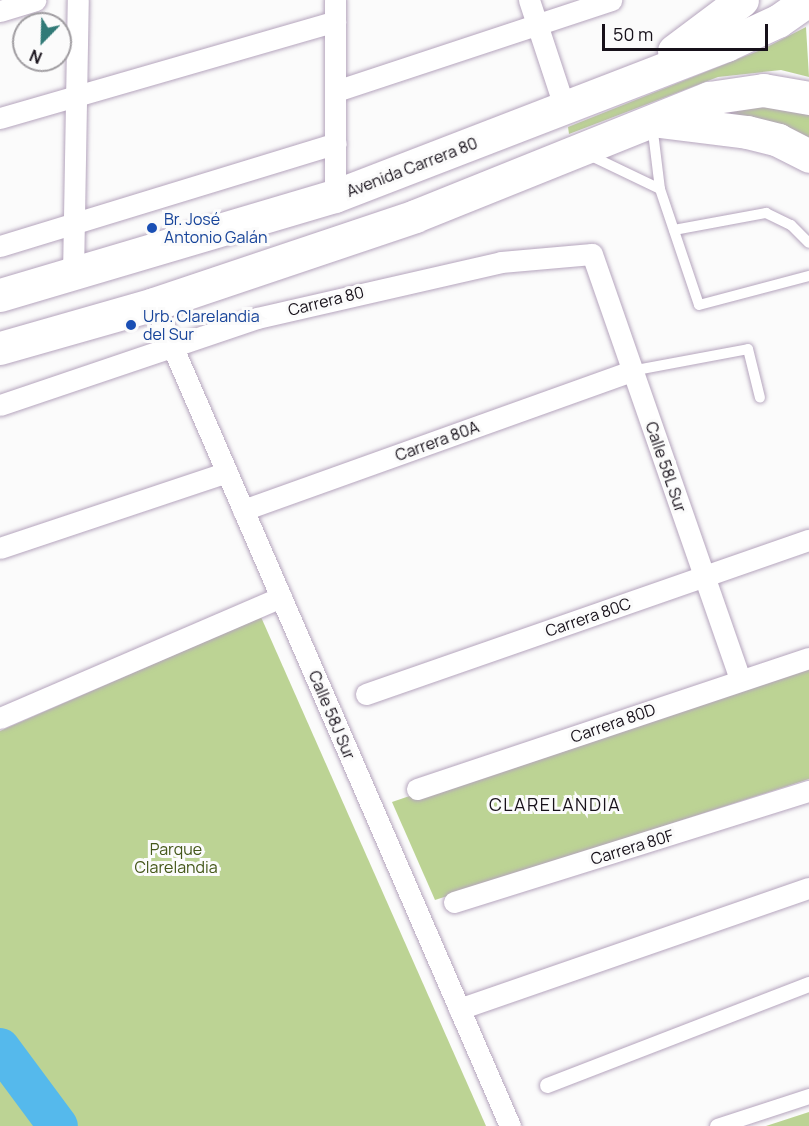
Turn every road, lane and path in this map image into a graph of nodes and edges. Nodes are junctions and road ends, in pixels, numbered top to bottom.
1 (35, 0) edge
2 (78, 0) edge
3 (529, 0) edge
4 (611, 0) edge
5 (742, 0) edge
6 (808, 0) edge
7 (0, 10) edge
8 (335, 10) edge
9 (537, 24) junction
10 (336, 91) junction
11 (599, 92) junction
12 (76, 96) junction
13 (809, 98) edge
14 (564, 106) junction
15 (0, 118) edge
16 (651, 121) junction
17 (336, 143) junction
18 (580, 151) junction
19 (809, 156) edge
20 (660, 189) junction
21 (335, 196) junction
22 (74, 223) junction
23 (674, 230) junction
24 (809, 243) edge
25 (0, 246) edge
26 (592, 254) joint
27 (73, 274) junction
28 (809, 276) edge
29 (0, 295) edge
30 (154, 304) junction
31 (172, 346) junction
32 (0, 348) edge
33 (631, 371) junction
34 (760, 398) dead end
35 (0, 405) edge
36 (227, 472) junction
37 (243, 510) junction
38 (809, 540) edge
39 (0, 548) edge
40 (704, 577) junction
41 (281, 597) junction
42 (809, 658) edge
43 (740, 680) junction
44 (366, 694) dead end
45 (0, 718) edge
46 (417, 789) dead end
47 (809, 791) edge
48 (809, 888) edge
49 (454, 902) dead end
50 (809, 984) edge
51 (459, 1009) junction
52 (547, 1085) dead end
53 (809, 1096) edge
54 (510, 1126) edge
55 (717, 1126) edge

1 - 7 street
2 - 12 street
3 - 9 street
4 - 9 street
5 - 11 main road
6 - 11 main road, Avenida Carrera 80
8 - 10 street
8 - 12 street
9 - 10 street
9 - 14 street
10 - 17 street
11 - 14 main road, Avenida Carrera 80
12 - 15 street
12 - 22 street
13 - 16 main road
14 - 21 main road, Avenida Carrera 80
16 - 18 main road
16 - 19 main road
16 - 20 lane
17 - 21 street
17 - 22 street
18 - 20 lane
18 - 30 main road
20 - 23 lane
21 - 27 main road, Avenida Carrera 80
22 - 25 street
22 - 27 street
23 - 24 lane
23 - 28 lane
26 - 31 street, Carrera 80
26 - 33 street, Calle 58L Sur
27 - 29 main road, Avenida Carrera 80
30 - 31 street, Calle 58J Sur
30 - 32 main road
31 - 35 street, Carrera 80
31 - 36 street, Calle 58J Sur
33 - 34 lane
33 - 37 street, Carrera 80A
33 - 40 street, Calle 58L Sur
36 - 37 street, Calle 58J Sur
36 - 39 street
37 - 41 street, Calle 58J Sur
38 - 40 street, Carrera 80C
40 - 43 street, Calle 58L Sur
40 - 44 street, Carrera 80C
41 - 45 street
41 - 51 street, Calle 58J Sur
42 - 43 street, Carrera 80D
43 - 46 street, Carrera 80D
47 - 49 street, Carrera 80F
48 - 51 street
50 - 52 street
51 - 54 street, Calle 58J Sur
53 - 55 street

